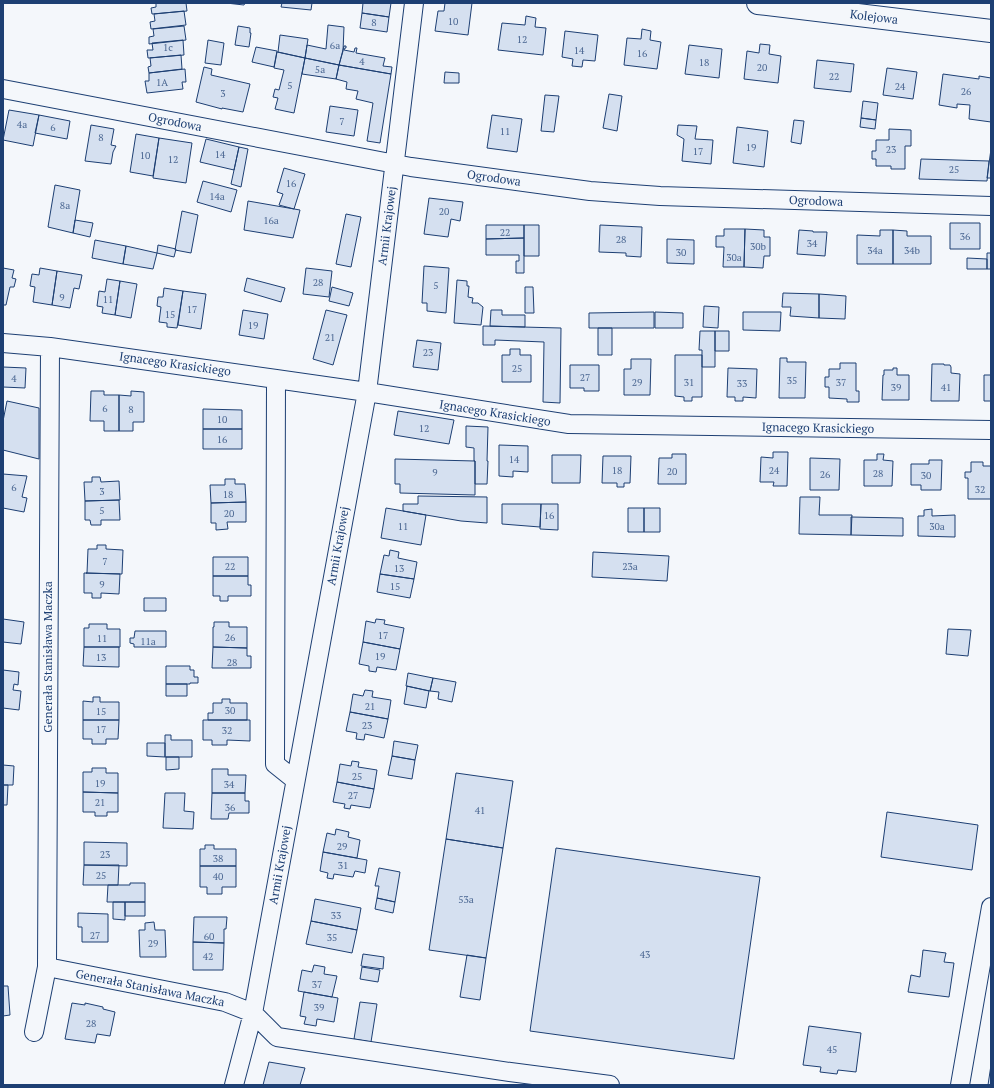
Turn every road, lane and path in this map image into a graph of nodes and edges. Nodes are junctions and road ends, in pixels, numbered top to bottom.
1 (414, 3) edge
2 (758, 3) edge
3 (991, 31) edge
4 (3, 89) edge
5 (394, 164) junction
6 (991, 206) edge
7 (3, 343) edge
8 (50, 347) junction
9 (276, 379) junction
10 (367, 392) junction
11 (991, 430) edge
12 (295, 780) junction
13 (991, 908) edge
14 (47, 968) junction
15 (253, 1013) junction
16 (34, 1032) dead end
17 (234, 1085) edge
18 (610, 1085) edge
19 (960, 1085) edge

1 - 5 street, Armii Krajowej
2 - 3 street, Kolejowa
4 - 5 street, Ogrodowa
5 - 6 street, Ogrodowa
5 - 10 street, Armii Krajowej
7 - 8 street, Ignacego Krasickiego
8 - 9 street, Ignacego Krasickiego
8 - 14 street, Generała Stanisława Maczka
9 - 10 street, Ignacego Krasickiego
9 - 12 street
10 - 11 street, Ignacego Krasickiego
10 - 12 street, Armii Krajowej
12 - 15 street, Armii Krajowej
13 - 19 street
14 - 15 street, Generała Stanisława Maczka
14 - 16 street, Generała Stanisława Maczka
15 - 17 street, Armii Krajowej
15 - 18 street

